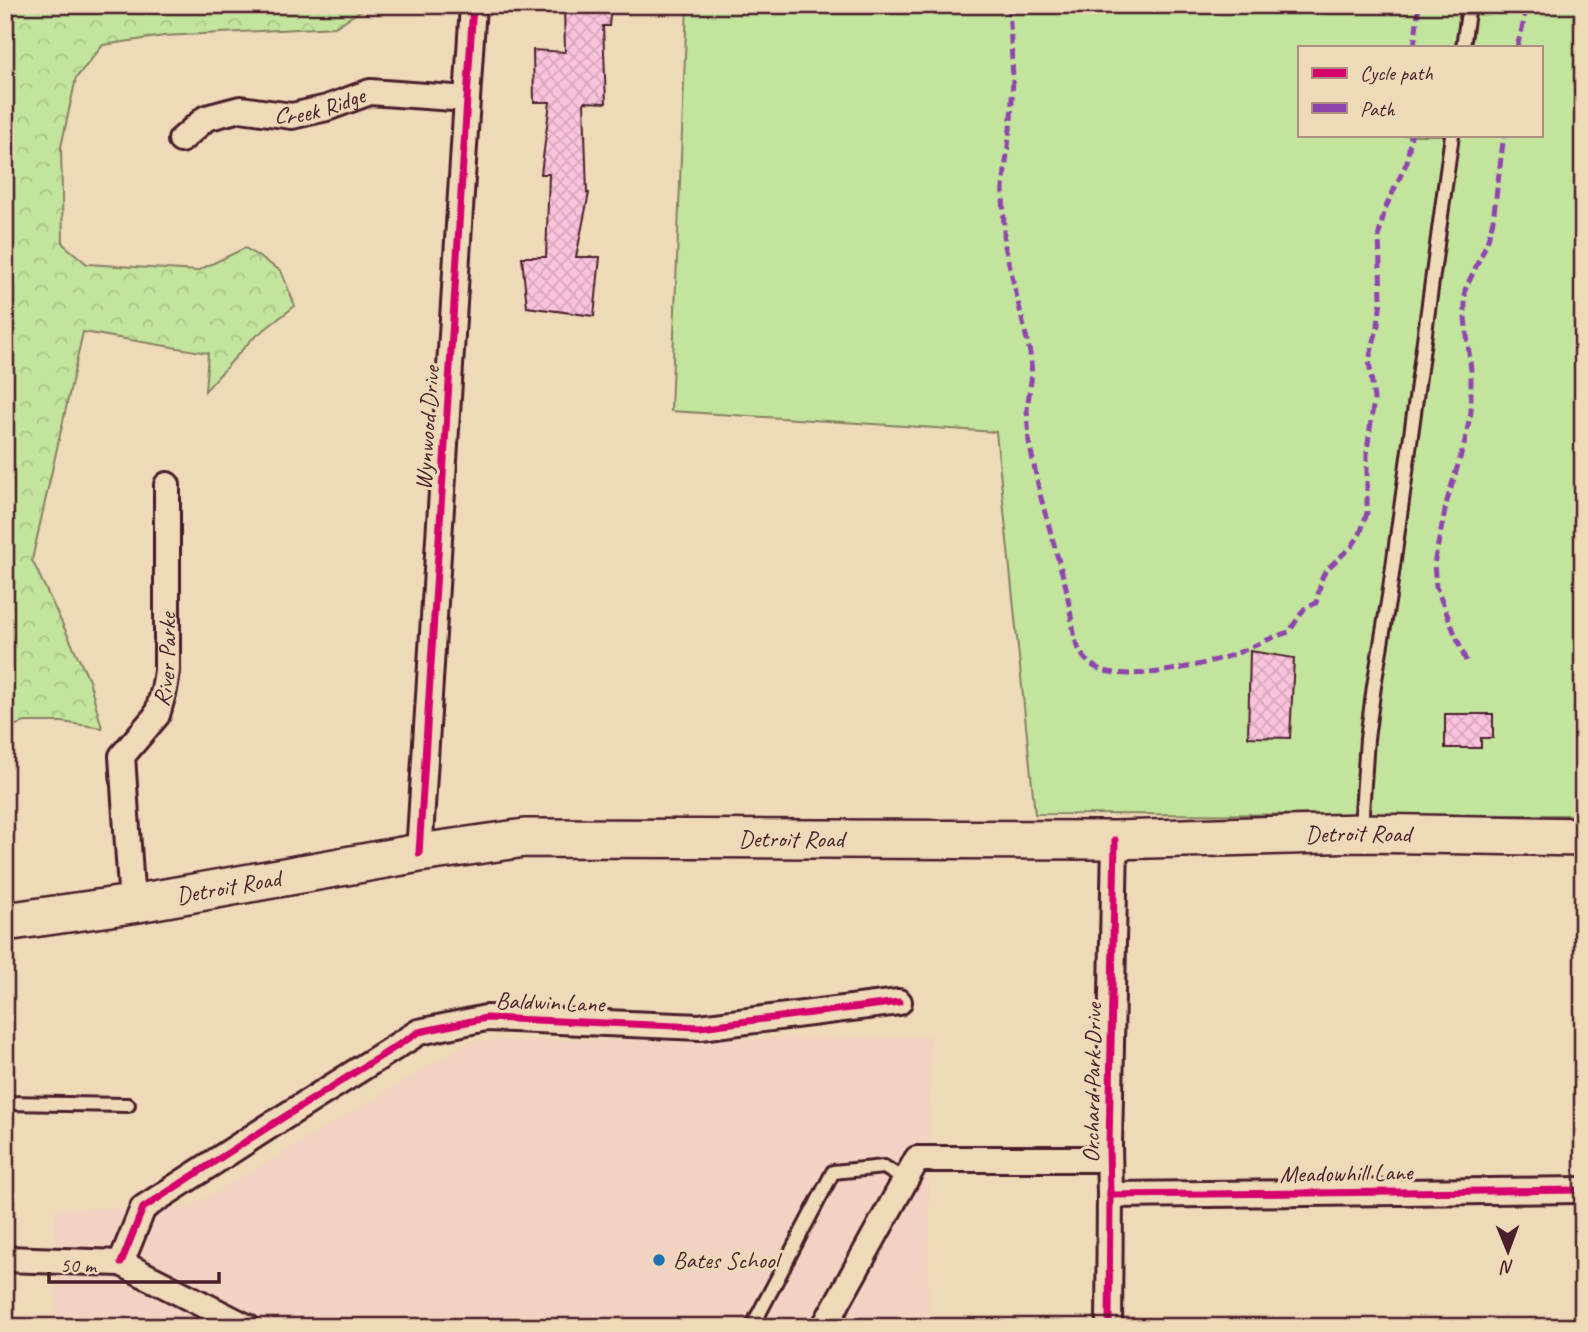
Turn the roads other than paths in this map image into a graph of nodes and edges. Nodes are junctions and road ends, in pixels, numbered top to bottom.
1 (473, 5) edge
2 (1469, 5) edge
3 (1463, 46) edge
4 (467, 99) junction
5 (1452, 136) edge
6 (181, 140) dead end
7 (167, 485) dead end
8 (1361, 833) junction
9 (1583, 836) edge
10 (1115, 840) junction
11 (419, 853) junction
12 (132, 904) junction
13 (5, 922) edge
14 (899, 1002) dead end
15 (5, 1103) edge
16 (128, 1105) dead end
17 (1109, 1159) junction
18 (905, 1180) junction
19 (1583, 1190) edge
20 (1110, 1195) junction
21 (5, 1259) edge
22 (121, 1263) junction
23 (247, 1327) edge
24 (752, 1327) edge
25 (824, 1327) edge
26 (1109, 1327) edge

1 - 4 street, Wynwood Drive
2 - 3 lane
4 - 6 street, Creek Ridge
4 - 11 street, Wynwood Drive
5 - 8 lane
7 - 12 street, River Parke
8 - 9 main road, Detroit Road
8 - 10 main road, Detroit Road
10 - 11 main road, Detroit Road
10 - 17 street, Orchard Park Drive
11 - 12 main road, Detroit Road
12 - 13 main road, Detroit Road
14 - 22 street, Baldwin Lane
15 - 16 lane
17 - 18 street
17 - 20 street, Orchard Park Drive
18 - 24 lane
18 - 25 street
19 - 20 street, Meadowhill Lane
20 - 26 street, Orchard Park Drive
21 - 22 street
22 - 23 street

